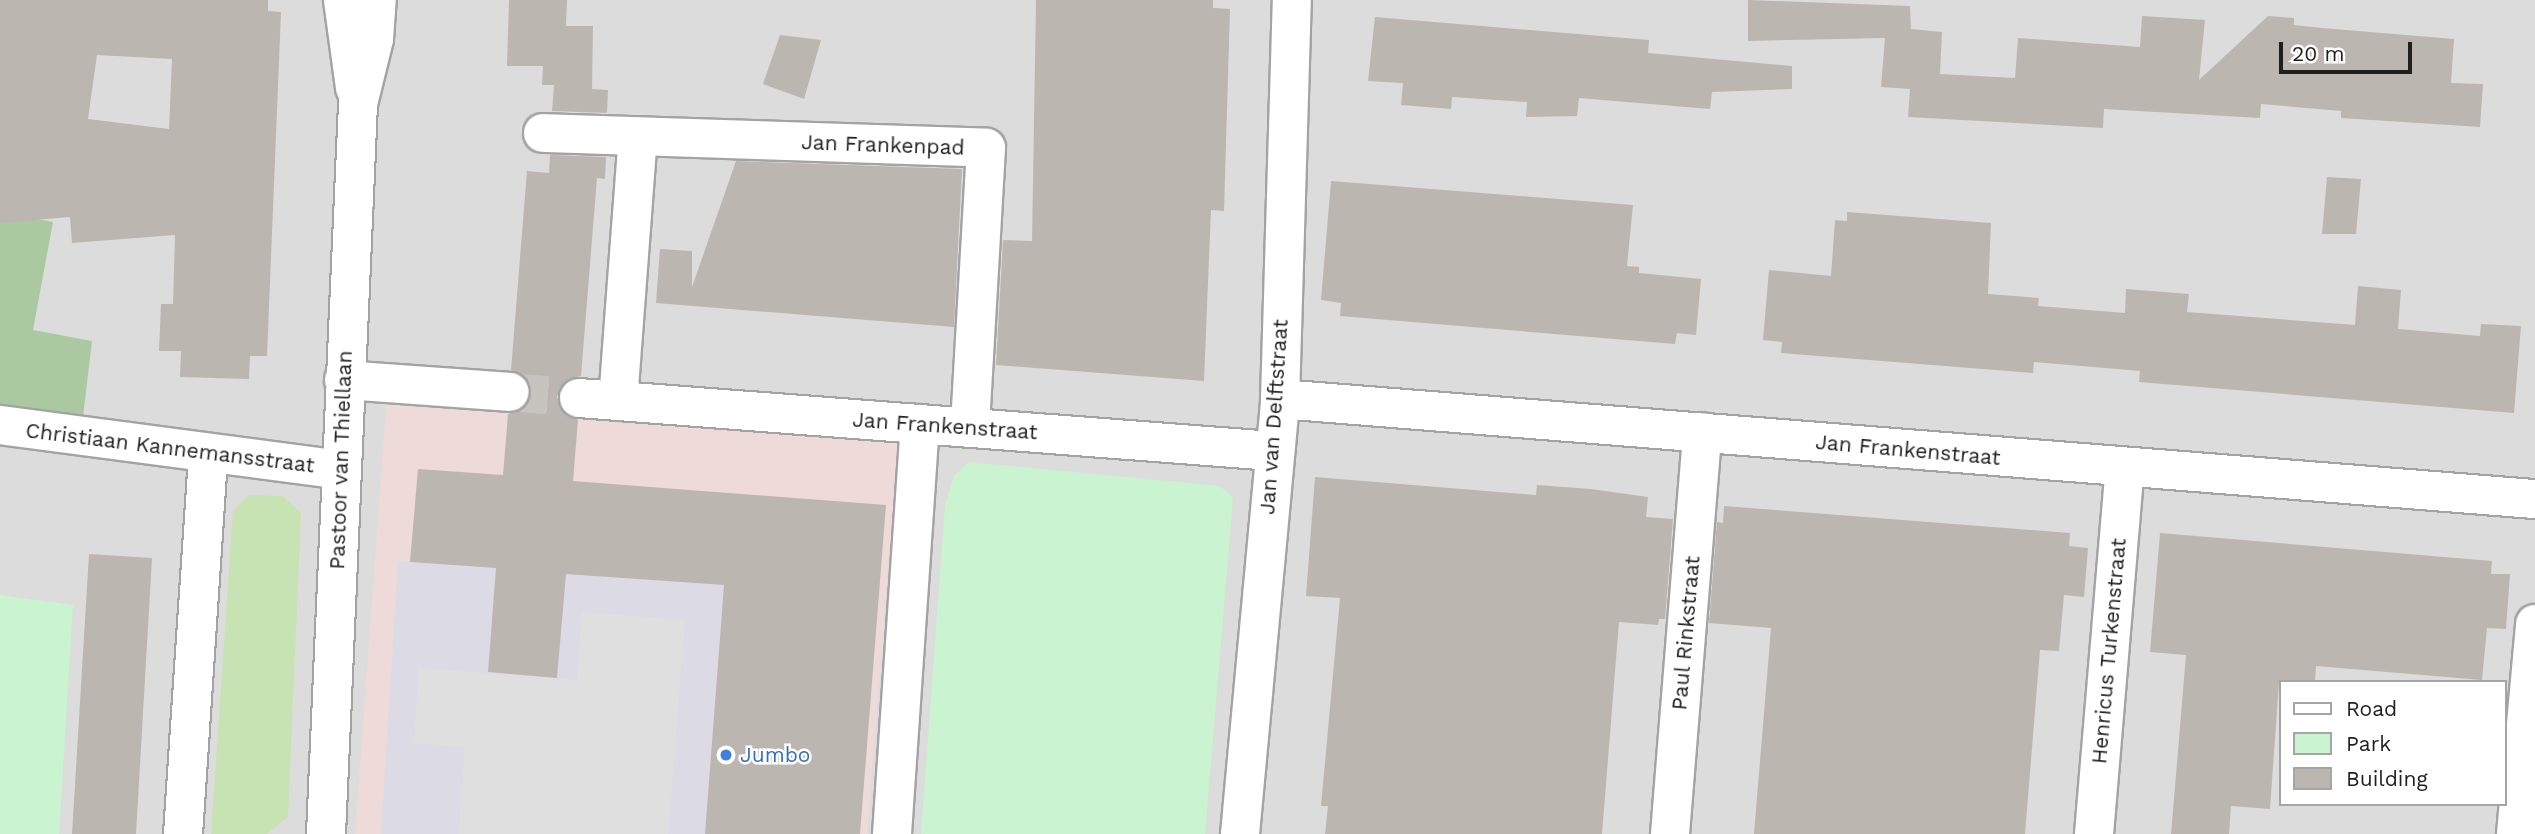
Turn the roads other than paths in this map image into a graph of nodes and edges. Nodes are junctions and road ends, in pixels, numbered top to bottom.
1 (343, 0) edge
2 (377, 0) edge
3 (1292, 0) edge
4 (358, 104) junction
5 (543, 134) dead end
6 (639, 138) junction
7 (344, 380) junction
8 (510, 392) tunnel mouth
9 (579, 398) tunnel mouth
10 (1280, 399) junction
11 (618, 401) junction
12 (920, 424) junction
13 (0, 425) edge
14 (970, 428) junction
15 (1702, 432) junction
16 (1272, 451) junction
17 (208, 454) junction
18 (2124, 468) junction
19 (341, 470) junction
20 (2535, 499) edge
21 (2535, 624) edge
22 (2528, 775) edge
23 (324, 828) edge
24 (183, 834) edge
25 (892, 834) edge
26 (1240, 834) edge
27 (1670, 834) edge
28 (2094, 834) edge
29 (2516, 834) edge

1 - 4 street, Pastoor van Thiellaan
2 - 4 street, Pastoor van Thiellaan
3 - 10 street, Jan van Delftstraat
4 - 7 street, Pastoor van Thiellaan
5 - 6 street, Jan Frankenpad
6 - 11 street
6 - 14 street, Jan Frankenpad
7 - 8 street
7 - 19 street, Pastoor van Thiellaan
9 - 11 street, Jan Frankenstraat
10 - 15 street, Jan Frankenstraat
10 - 16 street, Jan van Delftstraat
11 - 12 street, Jan Frankenstraat
12 - 14 street, Jan Frankenstraat
12 - 25 street
13 - 17 street, Christiaan Kannemansstraat
14 - 16 street, Jan Frankenstraat
15 - 18 street, Jan Frankenstraat
15 - 27 street, Paul Rinkstraat
16 - 26 street, Jan van Delftstraat
17 - 19 street, Christiaan Kannemansstraat
17 - 24 street
18 - 20 street, Jan Frankenstraat
18 - 28 street, Henricus Turkenstraat
19 - 23 street, Pastoor van Thiellaan
21 - 22 street
22 - 29 street

